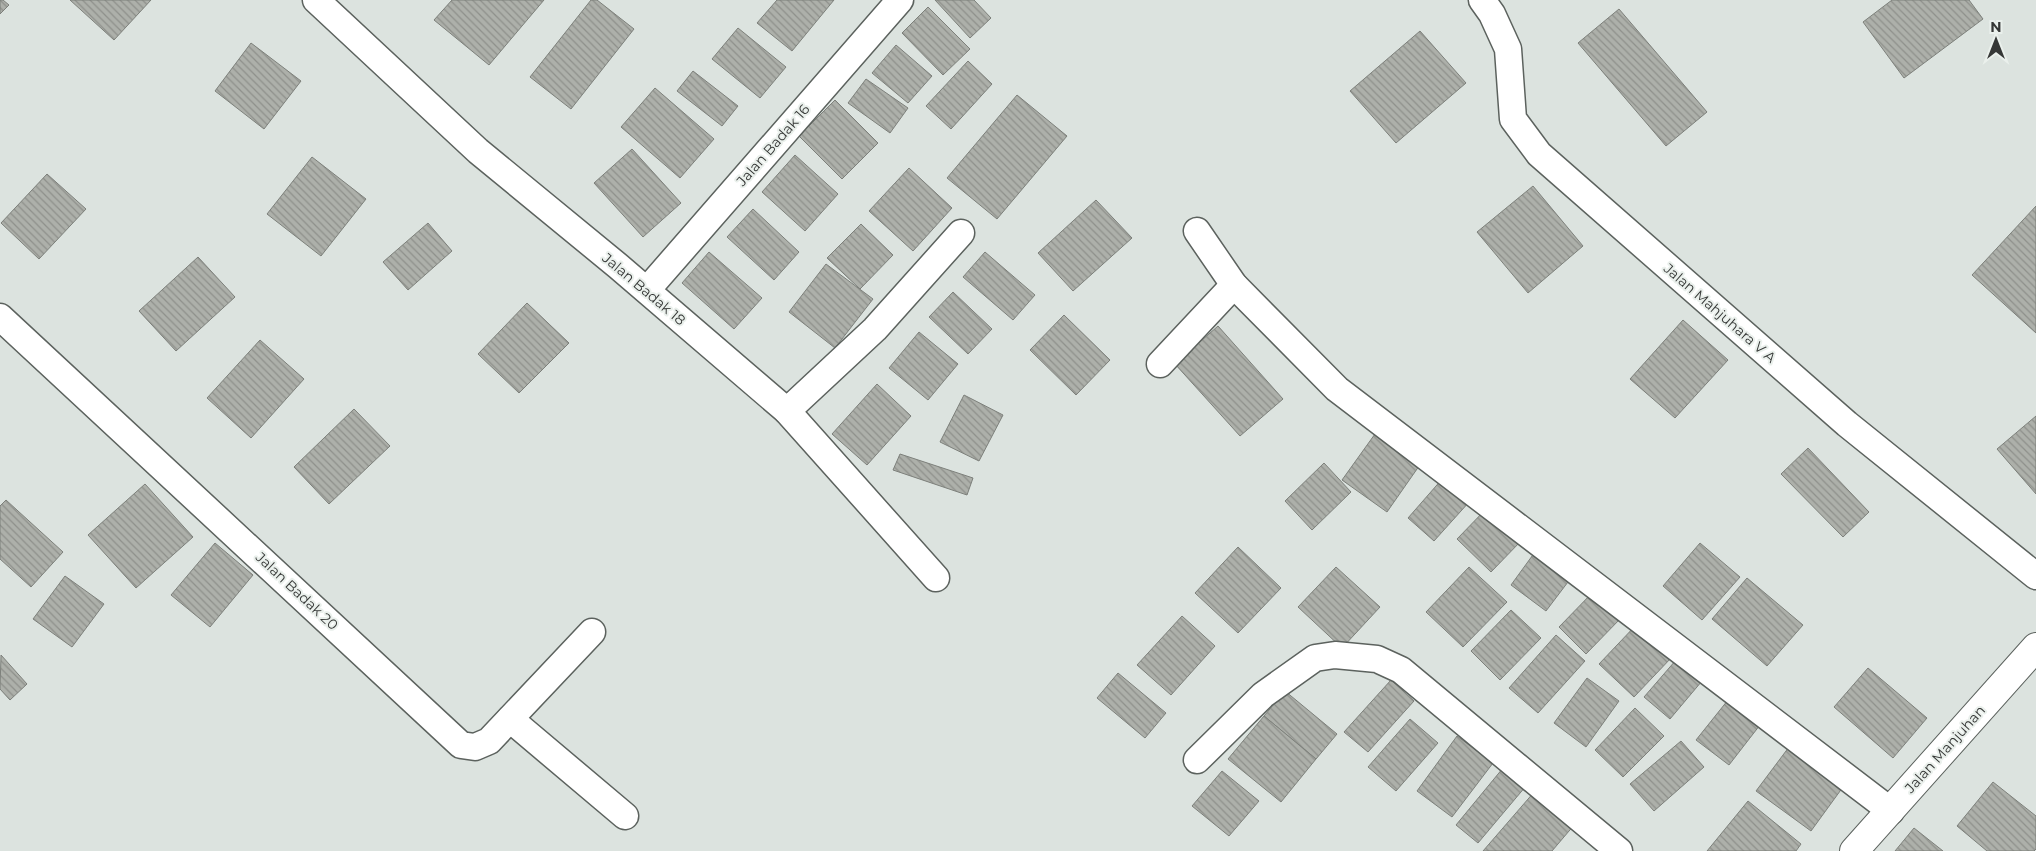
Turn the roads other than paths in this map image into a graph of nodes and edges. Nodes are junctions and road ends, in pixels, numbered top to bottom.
1 (316, 0) edge
2 (900, 0) edge
3 (1482, 0) edge
4 (1198, 231) dead end
5 (961, 233) dead end
6 (1234, 285) junction
7 (647, 290) junction
8 (0, 317) edge
9 (1160, 364) dead end
10 (787, 411) junction
11 (2036, 576) edge
12 (936, 578) dead end
13 (592, 632) dead end
14 (2036, 647) edge
15 (510, 718) junction
16 (1197, 760) dead end
17 (1891, 811) junction
18 (625, 816) dead end
19 (1619, 851) edge
20 (1854, 851) edge

1 - 7 street, Jalan Badak 18
2 - 7 street, Jalan Badak 16
3 - 11 street, Jalan Mahjuhara V A
4 - 6 street
5 - 10 street
6 - 9 street
6 - 17 street
7 - 10 street, Jalan Badak 18
8 - 15 street, Jalan Badak 20
10 - 12 street, Jalan Badak 18
13 - 15 street, Jalan Badak 20
14 - 17 street, Jalan Manjuhan
15 - 18 street
16 - 19 street
17 - 20 street, Jalan Manjuhan

